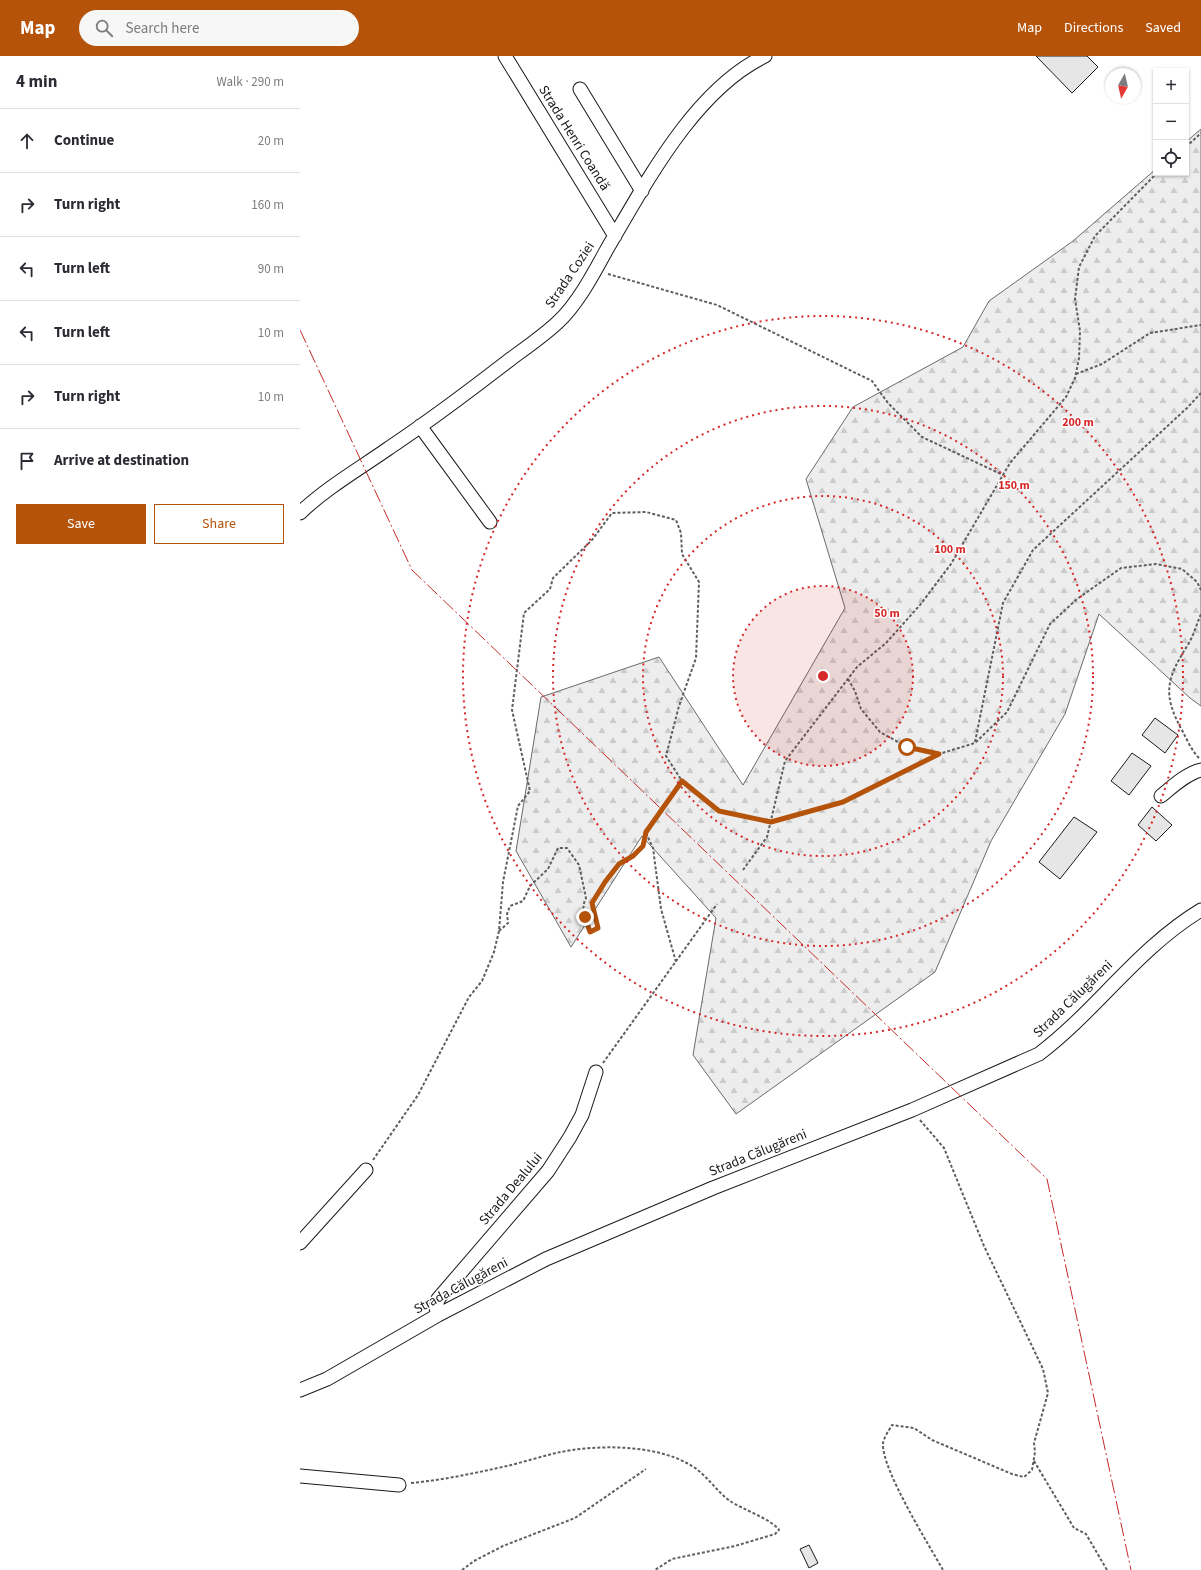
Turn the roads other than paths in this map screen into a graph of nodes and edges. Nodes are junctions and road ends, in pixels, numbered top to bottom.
1 (505, 56) edge
2 (765, 56) edge
3 (580, 89) dead end
4 (642, 191) junction
5 (615, 236) junction
6 (420, 426) junction
7 (300, 513) edge
8 (490, 522) dead end
9 (1201, 770) edge
10 (1161, 796) dead end
11 (1201, 910) edge
12 (596, 1072) road end
13 (366, 1170) road end
14 (300, 1243) edge
15 (438, 1315) junction
16 (300, 1390) edge
17 (300, 1476) edge
18 (399, 1485) road end

1 - 5 street, Strada Henri Coandă
2 - 4 street, Strada Coziei
3 - 4 street
4 - 5 street, Strada Coziei
5 - 6 street, Strada Coziei
6 - 7 street, Strada Coziei
6 - 8 street
9 - 10 street
11 - 15 street, Strada Călugăreni
12 - 15 street, Strada Dealului
13 - 14 street
15 - 16 street, Strada Călugăreni
17 - 18 street

